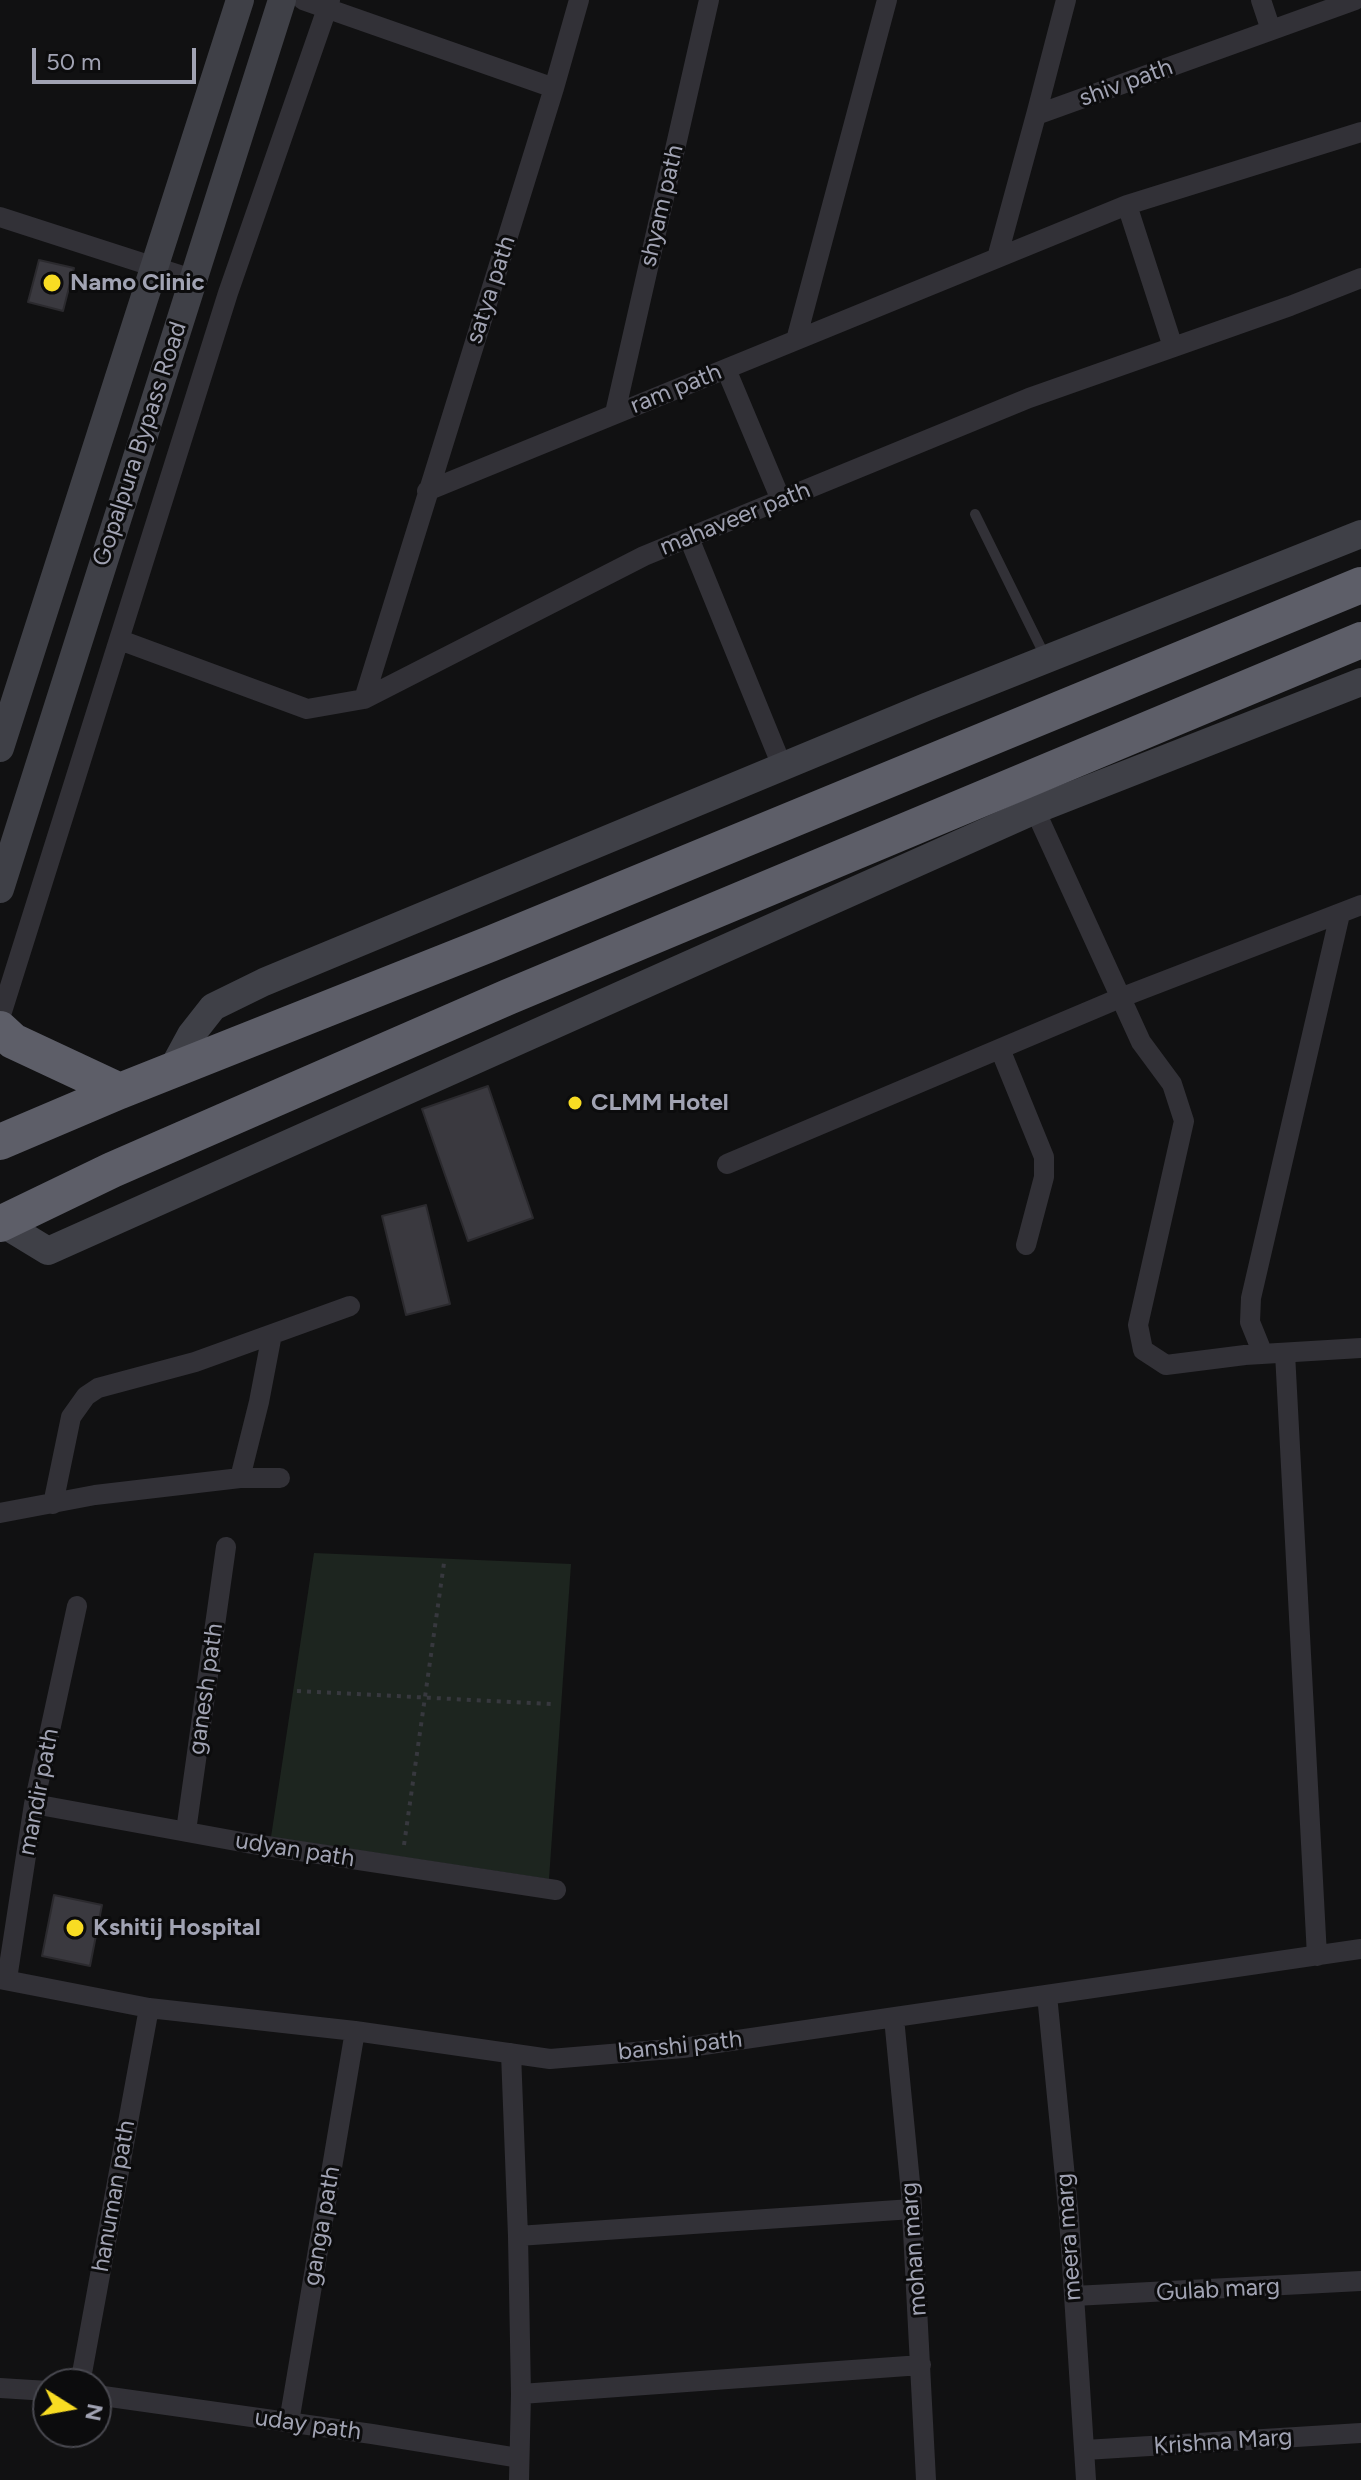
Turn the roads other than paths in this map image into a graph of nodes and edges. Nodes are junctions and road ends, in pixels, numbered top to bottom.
1 (240, 0) edge
2 (282, 0) edge
3 (303, 0) edge
4 (579, 0) edge
5 (709, 0) edge
6 (887, 0) edge
7 (1066, 0) edge
8 (1261, 0) edge
9 (1355, 0) edge
10 (329, 4) edge
11 (1271, 30) junction
12 (554, 88) junction
13 (1036, 115) junction
14 (1361, 132) edge
15 (1127, 205) junction
16 (0, 217) edge
17 (997, 258) junction
18 (156, 266) junction
19 (1361, 278) edge
20 (192, 279) junction
21 (796, 340) junction
22 (1173, 347) junction
23 (726, 369) junction
24 (615, 413) junction
25 (427, 491) junction
26 (781, 500) junction
27 (975, 514) dead end
28 (1361, 534) edge
29 (689, 538) junction
30 (1361, 585) edge
31 (120, 640) junction
32 (1361, 640) edge
33 (1046, 659) junction
34 (1361, 682) edge
35 (364, 699) junction
36 (0, 748) edge
37 (782, 766) junction
38 (1035, 810) junction
39 (0, 889) edge
40 (1361, 905) edge
41 (1340, 914) junction
42 (1120, 998) junction
43 (0, 1018) edge
44 (0, 1029) edge
45 (1000, 1049) junction
46 (172, 1070) junction
47 (120, 1091) junction
48 (0, 1142) edge
49 (727, 1164) dead end
50 (1, 1223) edge
51 (1026, 1245) dead end
52 (350, 1306) dead end
53 (272, 1334) junction
54 (1361, 1348) edge
55 (1285, 1353) junction
56 (1263, 1354) junction
57 (240, 1478) junction
58 (280, 1478) dead end
59 (53, 1504) junction
60 (0, 1513) edge
61 (226, 1547) dead end
62 (77, 1606) dead end
63 (34, 1804) junction
64 (186, 1831) junction
65 (556, 1890) dead end
66 (1361, 1949) edge
67 (1317, 1956) junction
68 (4, 1979) edge
69 (1047, 1995) junction
70 (149, 2008) junction
71 (894, 2018) junction
72 (355, 2031) junction
73 (511, 2053) junction
74 (912, 2209) junction
75 (518, 2236) junction
76 (1361, 2281) edge
77 (1074, 2296) junction
78 (921, 2365) junction
79 (83, 2368) edge
80 (0, 2388) edge
81 (32, 2390) edge
82 (521, 2394) junction
83 (112, 2397) edge
84 (289, 2422) junction
85 (1361, 2433) edge
86 (1085, 2450) junction
87 (519, 2458) junction
88 (519, 2480) edge
89 (926, 2480) edge
90 (1086, 2480) edge

1 - 18 street, Gopalpura Bypass Road
2 - 20 street, Gopalpura Bypass Road
3 - 10 street
4 - 12 street, satya path
5 - 24 street, shyam path
6 - 21 street
7 - 13 street
8 - 11 street
9 - 11 street, shiv path
10 - 12 street
10 - 31 street
11 - 13 street, shiv path
12 - 25 street, satya path
13 - 17 street
14 - 15 street, ram path
15 - 17 street, ram path
15 - 22 street
16 - 18 street
17 - 21 street, ram path
18 - 20 street
18 - 36 street, Gopalpura Bypass Road
19 - 22 street, mahaveer path
20 - 39 street, Gopalpura Bypass Road
21 - 23 street, ram path
22 - 26 street, mahaveer path
23 - 24 street, ram path
23 - 26 street
24 - 25 street, ram path
25 - 35 street
26 - 29 street, mahaveer path
27 - 33 lane
28 - 33 street
29 - 35 street, mahaveer path
29 - 37 street
30 - 46 highway
31 - 35 street, mahaveer path
31 - 43 street
32 - 50 highway
33 - 37 street
34 - 38 street
37 - 46 street
38 - 42 street
38 - 50 street
40 - 41 street
41 - 42 street
41 - 56 street
42 - 45 street
42 - 56 street
44 - 47 highway
45 - 49 street
45 - 51 street
46 - 47 highway
47 - 48 highway
52 - 53 street
53 - 57 street
53 - 59 street
54 - 55 street
55 - 56 street
55 - 67 street
57 - 58 street
57 - 59 street
59 - 60 street
61 - 64 street, ganesh path
62 - 63 street, mandir path
63 - 64 street, udyan path
63 - 68 street, mandir path
64 - 65 street, udyan path
66 - 67 street, banshi path
67 - 69 street, banshi path
68 - 70 street, banshi path
69 - 71 street, banshi path
69 - 77 street, meera marg
70 - 72 street, banshi path
70 - 79 street, hanuman path
71 - 73 street, banshi path
71 - 74 street, mohan marg
72 - 73 street, banshi path
72 - 84 street, ganga path
73 - 75 street
74 - 75 street
74 - 78 street, mohan marg
75 - 82 street
76 - 77 street, Gulab marg
77 - 86 street, meera marg
78 - 82 street
78 - 89 street, mohan marg
80 - 81 street
82 - 87 street
83 - 84 street, uday path
84 - 87 street, uday path
85 - 86 street, Krishna Marg
86 - 90 street, meera marg
87 - 88 street

